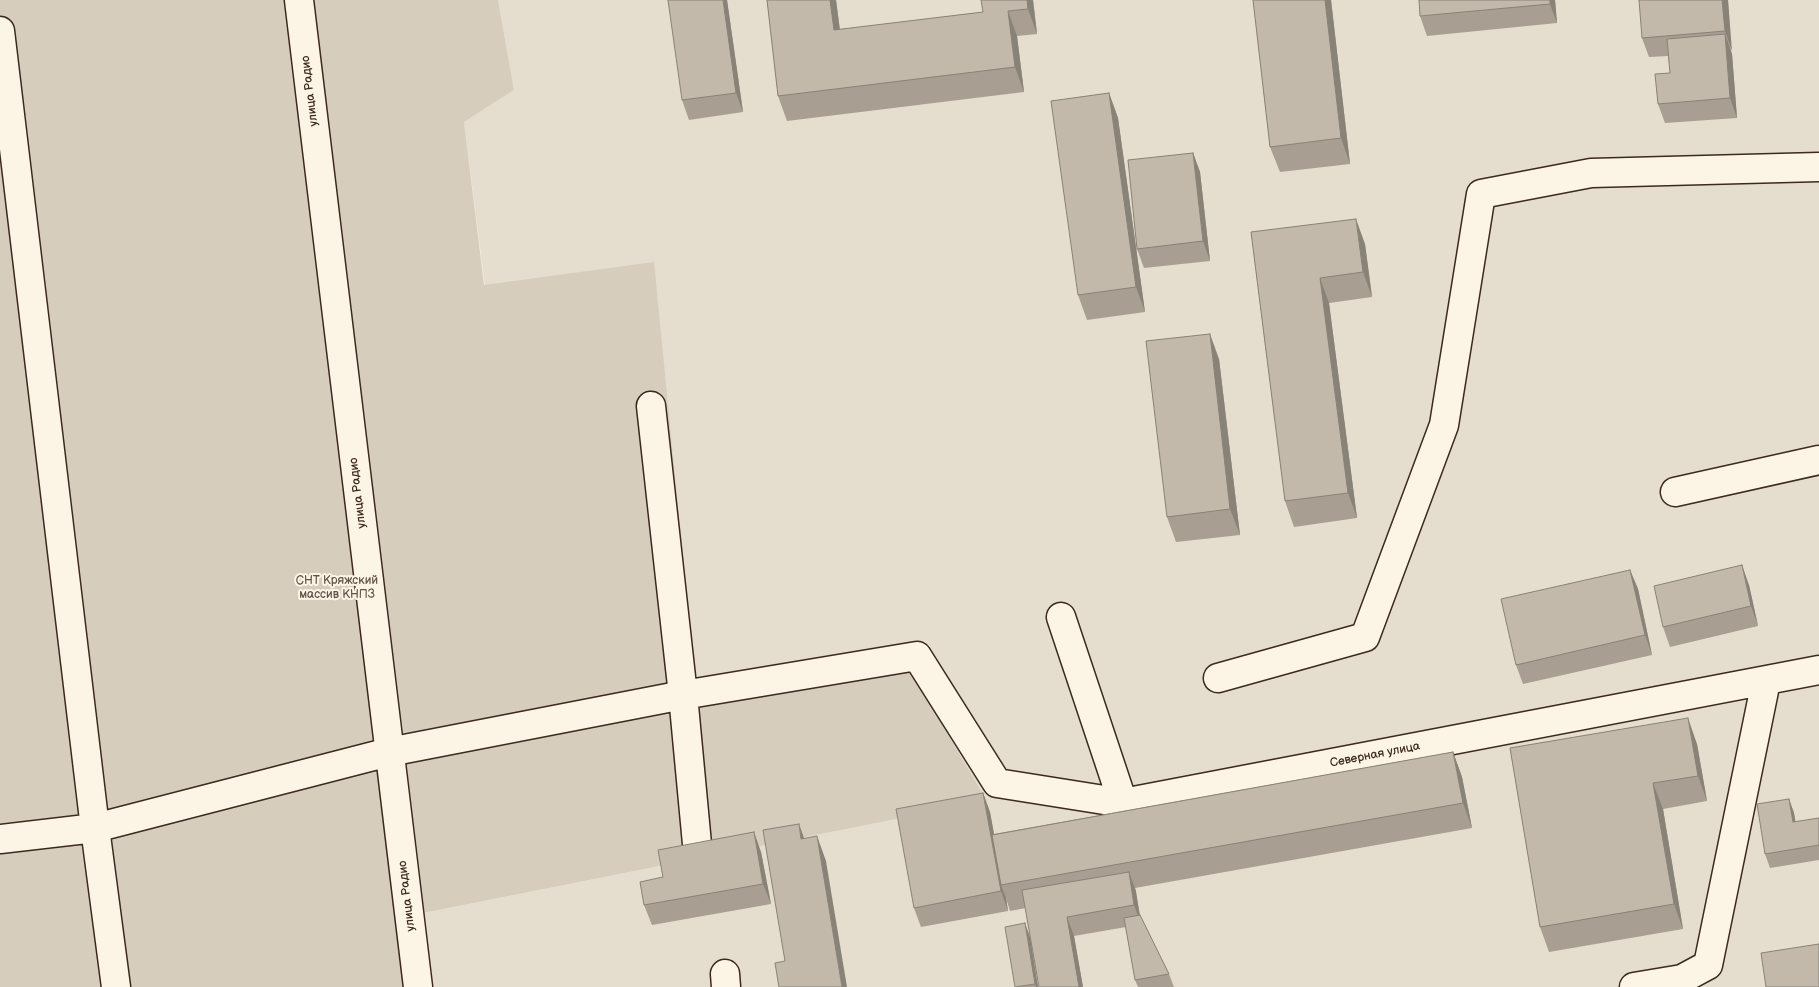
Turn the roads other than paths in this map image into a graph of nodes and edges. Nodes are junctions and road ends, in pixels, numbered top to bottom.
1 (299, 0) edge
2 (0, 31) edge
3 (1819, 167) edge
4 (651, 406) dead end
5 (1819, 460) edge
6 (1675, 492) dead end
7 (1061, 617) dead end
8 (1819, 670) edge
9 (1218, 678) dead end
10 (1766, 681) junction
11 (684, 695) junction
12 (389, 752) junction
13 (1123, 803) junction
14 (95, 828) junction
15 (0, 840) edge
16 (698, 844) edge
17 (116, 987) edge
18 (418, 987) edge
19 (1634, 987) edge

1 - 12 street, улица Радио
2 - 14 street
3 - 9 street
4 - 11 street
5 - 6 street
7 - 13 street
8 - 10 street, Северная улица
10 - 13 street, Северная улица
10 - 19 street
11 - 12 street
11 - 13 street, Северная улица
11 - 16 street
12 - 14 street
12 - 18 street, улица Радио
14 - 15 street
14 - 17 street

